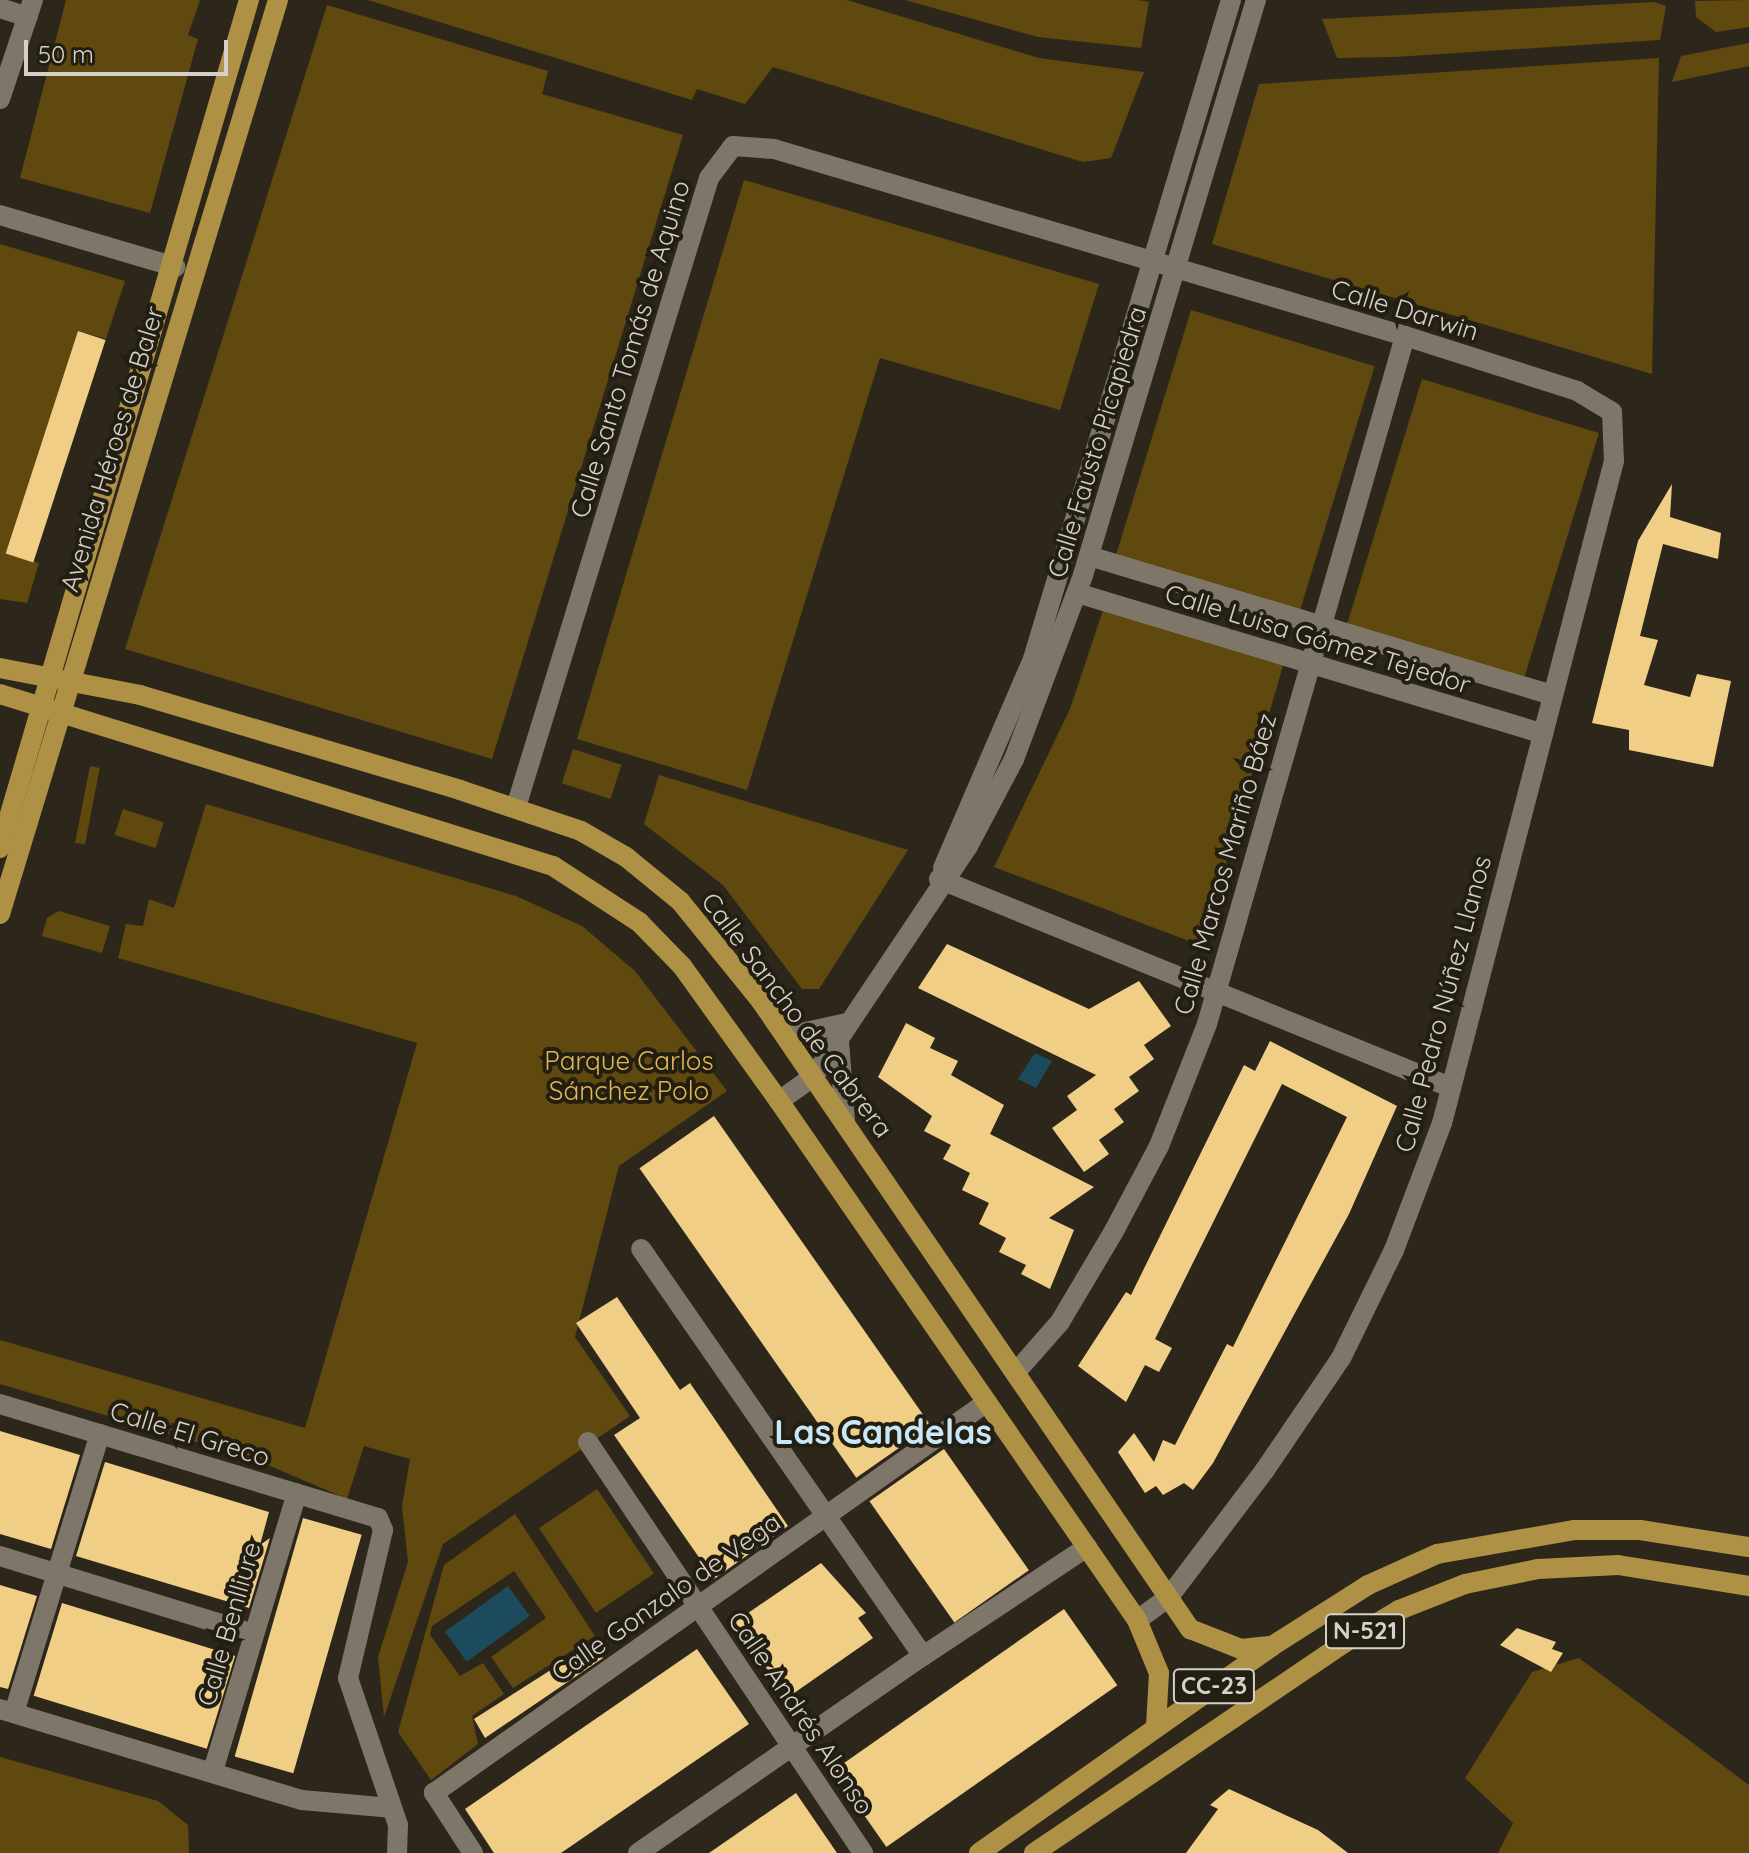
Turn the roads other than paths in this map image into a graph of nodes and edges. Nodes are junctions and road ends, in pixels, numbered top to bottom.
1 (249, 0) edge
2 (278, 0) edge
3 (1231, 0) edge
4 (1256, 0) edge
5 (0, 8) edge
6 (31, 8) edge
7 (0, 99) edge
8 (0, 215) edge
9 (1154, 262) junction
10 (175, 267) junction
11 (1178, 269) junction
12 (1405, 336) junction
13 (1612, 412) joint
14 (1089, 556) junction
15 (1077, 593) junction
16 (1321, 625) junction
17 (1310, 664) junction
18 (0, 668) edge
19 (61, 678) junction
20 (0, 694) edge
21 (1553, 695) junction
22 (51, 711) junction
23 (1543, 734) junction
24 (516, 807) junction
25 (0, 848) edge
26 (939, 879) junction
27 (0, 914) edge
28 (1217, 991) junction
29 (780, 1028) junction
30 (843, 1030) junction
31 (814, 1076) junction
32 (1450, 1087) junction
33 (779, 1101) junction
34 (845, 1120) junction
35 (641, 1249) dead end
36 (1017, 1371) junction
37 (987, 1402) junction
38 (0, 1404) edge
39 (100, 1434) junction
40 (588, 1442) dead end
41 (297, 1493) junction
42 (826, 1516) junction
43 (1087, 1547) junction
44 (1749, 1547) edge
45 (0, 1556) edge
46 (56, 1572) junction
47 (1749, 1586) edge
48 (1169, 1597) junction
49 (698, 1606) junction
50 (1137, 1620) junction
51 (253, 1634) junction
52 (1272, 1646) junction
53 (923, 1656) junction
54 (7, 1711) edge
55 (1156, 1727) junction
56 (791, 1747) junction
57 (213, 1771) junction
58 (391, 1808) junction
59 (397, 1853) edge
60 (473, 1853) edge
61 (638, 1853) edge
62 (863, 1853) edge
63 (979, 1853) edge
64 (1034, 1853) edge

1 - 10 main road, Avenida Héroes de Baler
2 - 19 main road, Avenida Héroes de Baler
3 - 9 street, Calle Fausto Picapiedra
4 - 11 street, Calle Fausto Picapiedra
5 - 6 street
6 - 7 street
8 - 10 street
9 - 11 street, Calle Darwin
9 - 24 street, Calle Santo Tomás de Aquino
9 - 26 street, Calle Fausto Picapiedra
10 - 19 main road, Avenida Héroes de Baler
11 - 12 street, Calle Darwin
11 - 14 street, Calle Fausto Picapiedra
12 - 13 street, Calle Darwin
12 - 16 street, Calle Marcos Mariño Báez
13 - 21 street, Calle Pedro Núñez Llanos
14 - 15 street, Calle Fausto Picapiedra
14 - 16 street, Calle Luisa Gómez Tejedor
15 - 17 street, Calle Luisa Gómez Tejedor
15 - 26 street, Calle Fausto Picapiedra
16 - 17 street, Calle Marcos Mariño Báez
16 - 21 street, Calle Luisa Gómez Tejedor
17 - 23 street, Calle Luisa Gómez Tejedor
17 - 28 street, Calle Marcos Mariño Báez
18 - 19 main road, Calle Sancho de Cabrera
19 - 22 main road, Avenida Héroes de Baler
19 - 24 main road, Calle Sancho de Cabrera
20 - 22 main road
21 - 23 street, Calle Pedro Núñez Llanos
22 - 25 main road, Avenida Héroes de Baler
22 - 27 main road, Avenida Héroes de Baler
22 - 33 main road
23 - 32 street, Calle Pedro Núñez Llanos
24 - 29 main road, Calle Sancho de Cabrera
26 - 28 street
26 - 30 street, Calle Fausto Picapiedra
28 - 32 street
28 - 36 street, Calle Marcos Mariño Báez
29 - 30 street
29 - 31 main road, Calle Sancho de Cabrera
30 - 31 street, Calle Fausto Picapiedra
30 - 34 street
31 - 33 street, Calle Fausto Picapiedra
31 - 34 main road, Calle Sancho de Cabrera
32 - 48 street, Calle Pedro Núñez Llanos
33 - 37 main road
34 - 36 main road, Calle Sancho de Cabrera
35 - 42 street
36 - 48 main road, Calle Sancho de Cabrera
37 - 42 street, Calle Gonzalo de Vega
37 - 43 main road
38 - 39 street, Calle El Greco
39 - 41 street, Calle El Greco
39 - 46 street
40 - 49 street, Calle Andrés Alonso
41 - 51 street, Calle Benlliure
41 - 58 street, Calle El Greco
42 - 49 street, Calle Gonzalo de Vega
42 - 53 street
43 - 50 main road
43 - 53 street
44 - 52 main road, N-521
45 - 46 street
46 - 51 street
46 - 54 street
47 - 64 main road, N-521
48 - 50 street
48 - 52 main road, Calle Sancho de Cabrera
49 - 56 street, Calle Andrés Alonso
49 - 60 street, Calle Gonzalo de Vega
50 - 55 main road
51 - 57 street, Calle Benlliure
52 - 55 main road, CC-23
53 - 56 street
54 - 57 street
55 - 63 main road
56 - 61 street
56 - 62 street, Calle Andrés Alonso
57 - 58 street
58 - 59 street

